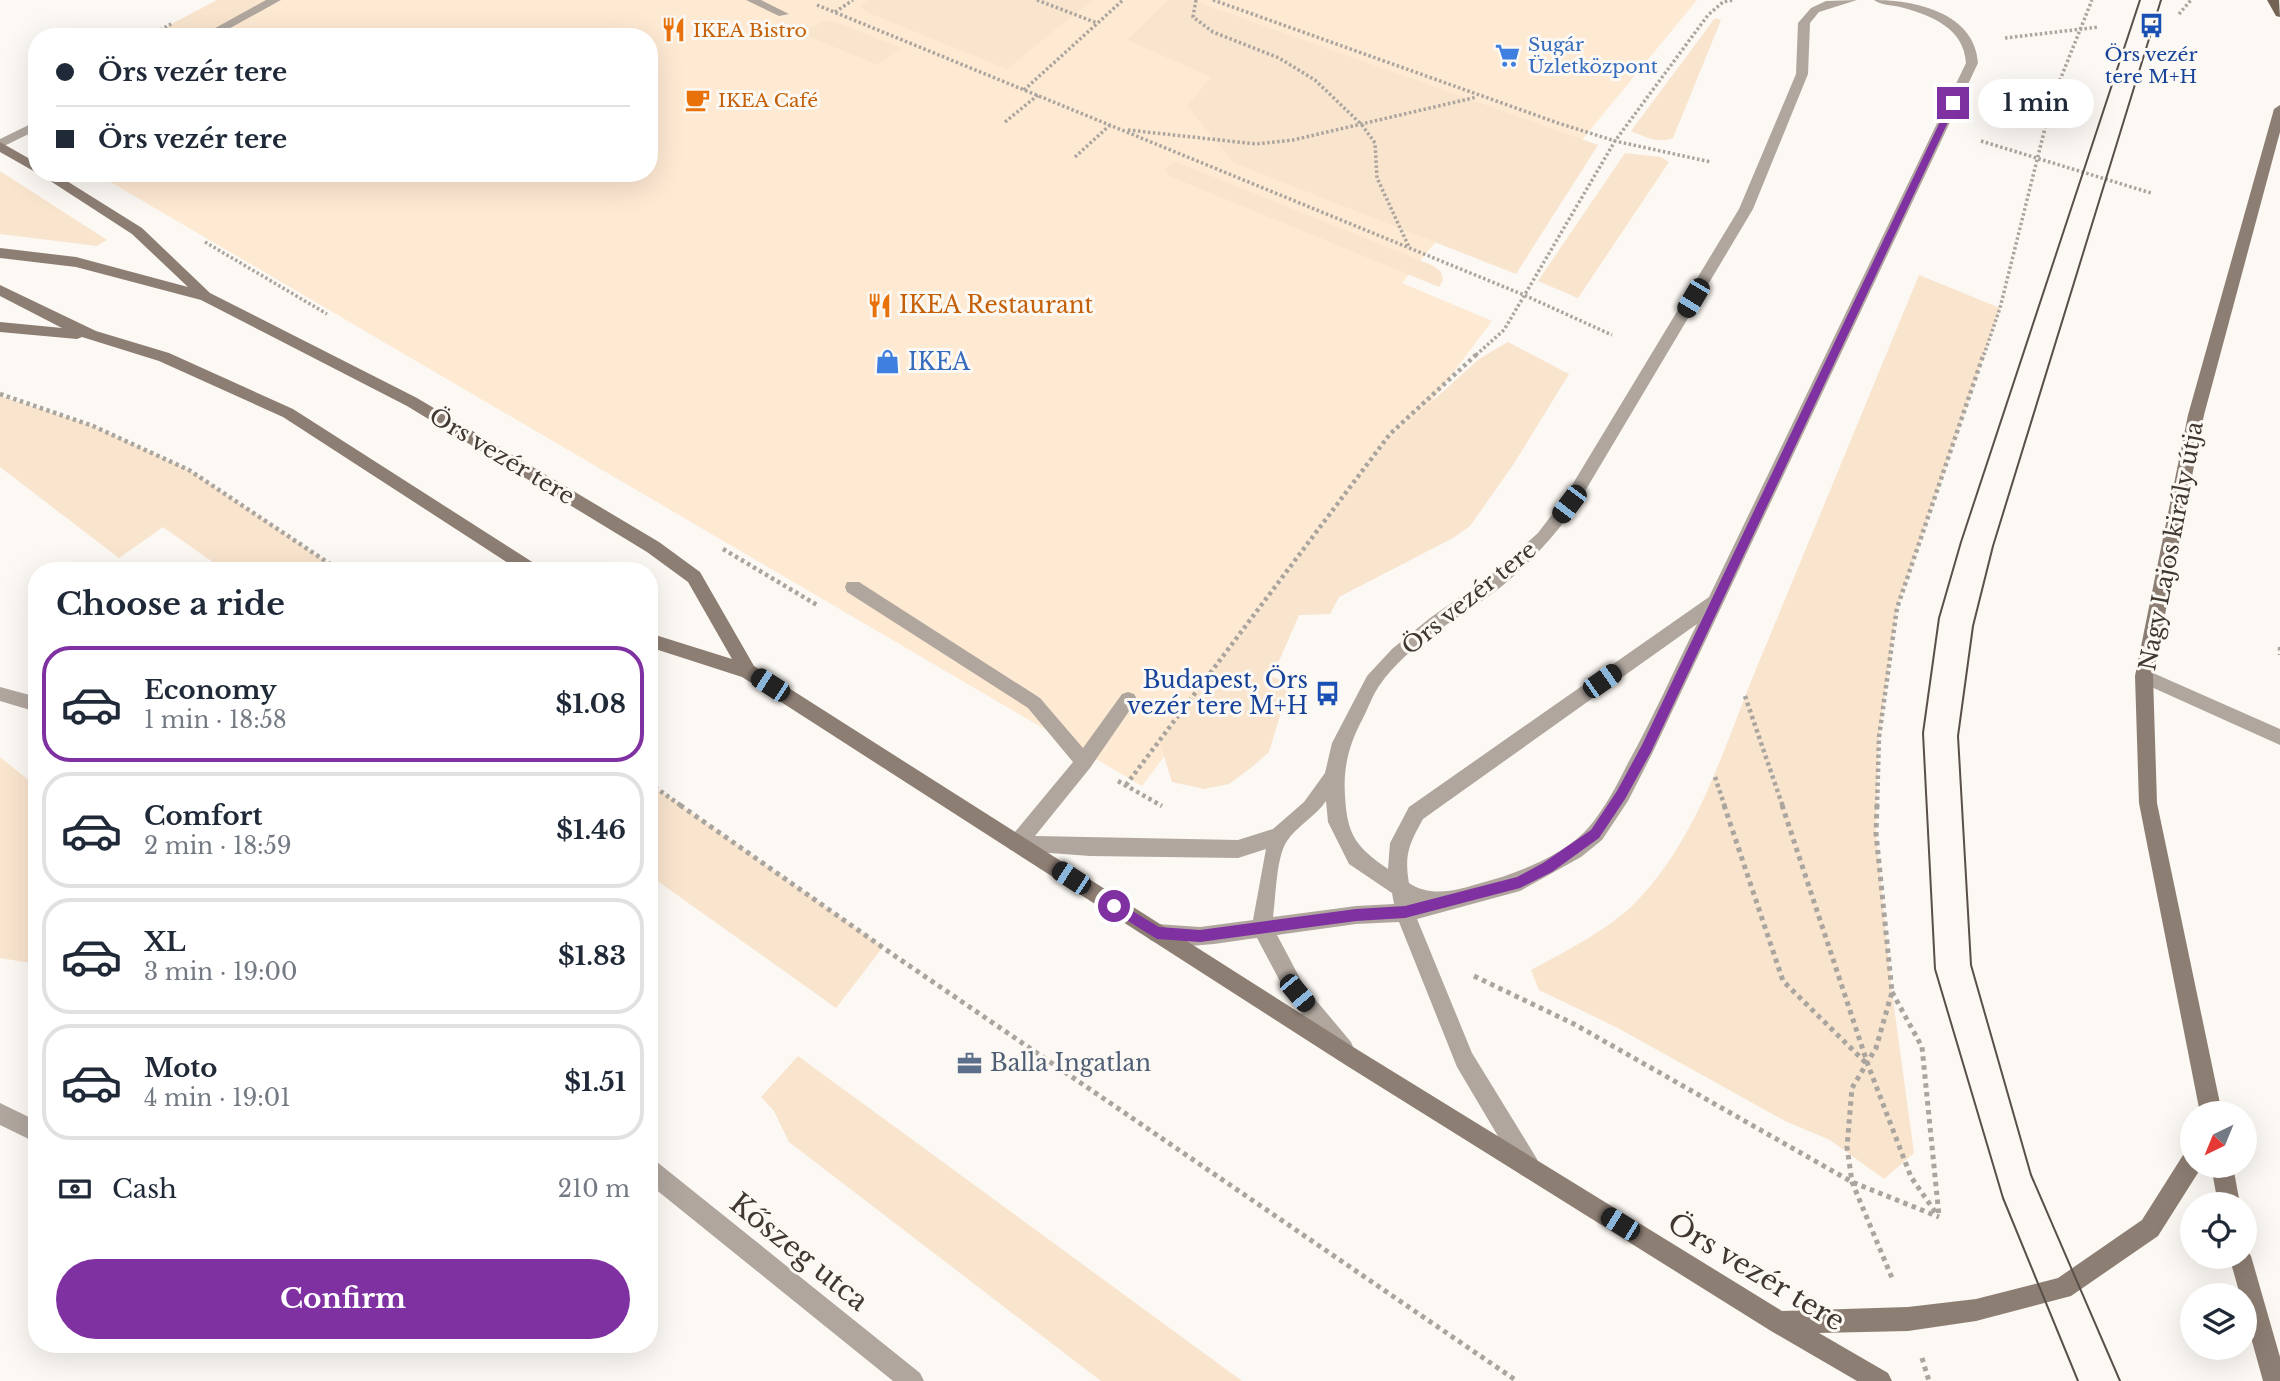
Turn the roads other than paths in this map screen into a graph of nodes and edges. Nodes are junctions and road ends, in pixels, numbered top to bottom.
1 (275, 0) edge
2 (752, 0) edge
3 (1851, 0) edge
4 (1880, 0) edge
5 (2273, 0) edge
6 (2280, 13) edge
7 (783, 14) dead end
8 (222, 28) edge
9 (2280, 109) edge
10 (28, 129) edge
11 (14, 136) junction
12 (28, 139) edge
13 (0, 145) edge
14 (28, 163) edge
15 (58, 182) edge
16 (0, 253) edge
17 (0, 290) edge
18 (206, 297) junction
19 (0, 327) edge
20 (91, 335) junction
21 (519, 562) edge
22 (853, 587) dead end
23 (1716, 601) junction
24 (658, 643) edge
25 (748, 671) junction
26 (2144, 676) junction
27 (0, 694) edge
28 (1128, 699) dead end
29 (28, 702) edge
30 (2280, 737) edge
31 (1084, 762) junction
32 (1334, 776) junction
33 (1279, 836) junction
34 (1017, 844) junction
35 (1400, 888) junction
36 (1448, 901) junction
37 (1405, 912) junction
38 (1262, 927) junction
39 (1157, 933) junction
40 (1351, 1057) junction
41 (2209, 1101) edge
42 (0, 1114) edge
43 (28, 1128) edge
44 (1530, 1168) junction
45 (658, 1177) edge
46 (2182, 1178) edge
47 (2244, 1269) edge
48 (1779, 1323) junction
49 (912, 1381) edge
50 (1880, 1381) edge
51 (2275, 1381) edge

1 - 8 street
2 - 7 street
3 - 32 street, Örs vezér tere
4 - 23 street, Örs vezér tere
5 - 6 main road
9 - 26 main road, Nagy Lajos király útja
10 - 11 street
11 - 12 street
11 - 13 street
13 - 14 main road
15 - 18 main road, Örs vezér tere
16 - 18 main road, Örs vezér tere
17 - 20 main road
18 - 25 main road, Örs vezér tere
19 - 20 main road
20 - 21 main road
22 - 31 street
23 - 35 street, Örs vezér tere
23 - 36 street, Örs vezér tere
24 - 25 main road, Örs vezér tere
25 - 34 main road, Örs vezér tere
26 - 30 street
26 - 41 main road, Nagy Lajos király útja
27 - 29 street
28 - 31 street
31 - 34 street
32 - 33 street, Örs vezér tere
32 - 35 street, Örs vezér tere
33 - 34 street, Örs vezér tere
33 - 38 street
34 - 39 main road, Örs vezér tere
35 - 36 street, Örs vezér tere
35 - 37 street, Örs vezér tere
36 - 37 street, Örs vezér tere
37 - 38 street, Örs vezér tere
37 - 44 street, Örs vezér tere
38 - 39 street, Örs vezér tere
38 - 40 street, Örs vezér tere
39 - 40 main road, Örs vezér tere
40 - 44 main road, Örs vezér tere
42 - 43 street
44 - 48 main road, Örs vezér tere
45 - 49 street, Kőszeg utca
46 - 48 main road
47 - 51 main road
48 - 50 main road, Örs vezér tere

